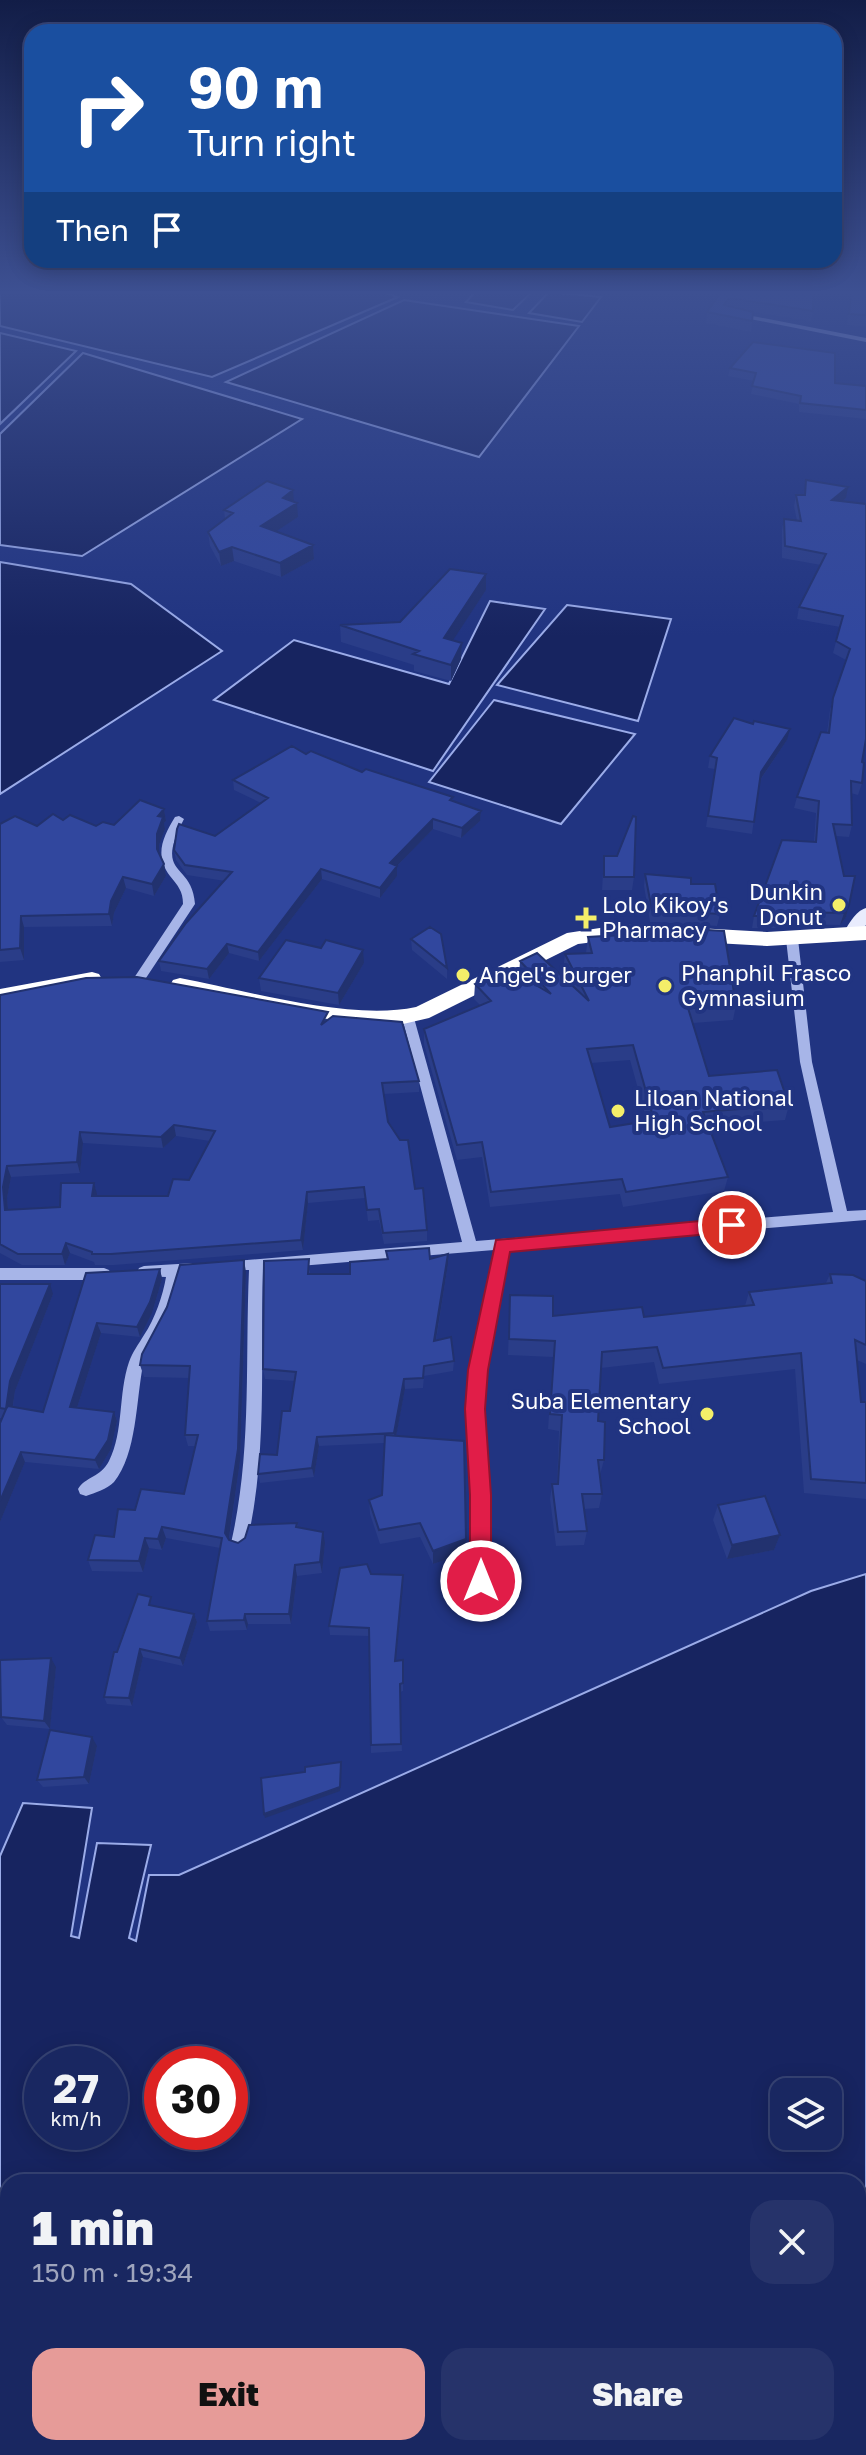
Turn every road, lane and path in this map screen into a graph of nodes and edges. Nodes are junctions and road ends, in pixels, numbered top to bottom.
1 (179, 819) dead end
2 (866, 913) edge
3 (858, 934) edge
4 (792, 939) junction
5 (140, 978) junction
6 (0, 996) edge
7 (408, 1018) junction
8 (841, 1215) junction
9 (866, 1215) edge
10 (502, 1245) junction
11 (471, 1248) junction
12 (256, 1264) junction
13 (174, 1270) junction
14 (0, 1274) edge
15 (86, 1489) dead end
16 (239, 1543) edge
17 (481, 1581) dead end

1 - 5 street
2 - 3 main road
3 - 4 highway
4 - 7 highway
4 - 8 street
5 - 6 highway
5 - 7 highway
7 - 11 street
8 - 9 street
8 - 10 street
10 - 11 street
10 - 17 street
11 - 12 street
12 - 13 street
12 - 16 street
13 - 14 street
13 - 15 street

